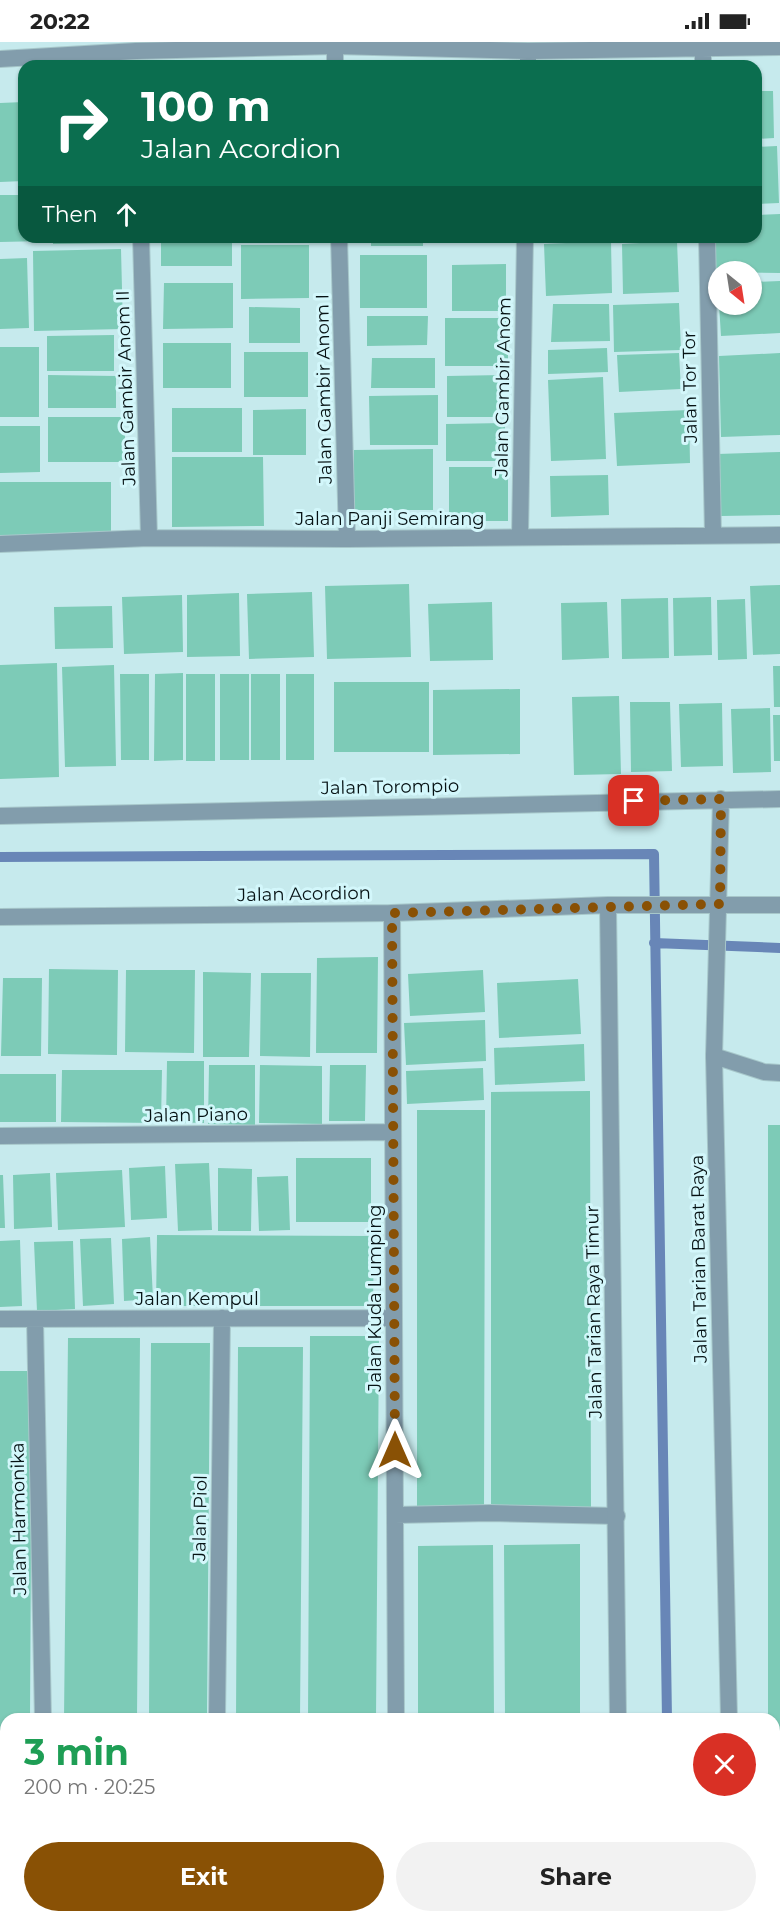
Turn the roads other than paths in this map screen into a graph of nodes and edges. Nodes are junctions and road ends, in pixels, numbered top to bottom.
1 (182, 46) edge
2 (335, 46) junction
3 (780, 46) edge
4 (703, 47) junction
5 (528, 58) edge
6 (0, 59) edge
7 (136, 59) edge
8 (335, 60) edge
9 (703, 60) edge
10 (141, 243) edge
11 (339, 243) edge
12 (525, 243) edge
13 (707, 243) edge
14 (780, 535) edge
15 (713, 536) junction
16 (520, 537) junction
17 (149, 538) junction
18 (347, 539) junction
19 (0, 544) edge
20 (721, 799) junction
21 (780, 799) edge
22 (0, 816) edge
23 (720, 904) junction
24 (608, 905) junction
25 (780, 905) edge
26 (392, 913) junction
27 (0, 917) edge
28 (714, 1056) junction
29 (780, 1073) edge
30 (393, 1132) junction
31 (0, 1136) edge
32 (222, 1318) junction
33 (394, 1318) junction
34 (0, 1319) edge
35 (35, 1319) junction
36 (395, 1515) junction
37 (617, 1516) junction
38 (43, 1713) edge
39 (217, 1713) edge
40 (396, 1713) edge
41 (618, 1713) edge
42 (729, 1713) edge

1 - 2 street
1 - 7 street
2 - 5 street
2 - 8 street
3 - 4 street
4 - 5 street
4 - 9 street
6 - 7 street
10 - 17 street, Jalan Gambir Anom II
11 - 18 street, Jalan Gambir Anom I
12 - 16 street, Jalan Gambir Anom
13 - 15 street, Jalan Tor Tor
14 - 15 street, Jalan Panji Semirang
15 - 16 street, Jalan Panji Semirang
16 - 18 street, Jalan Panji Semirang
17 - 18 street, Jalan Panji Semirang
17 - 19 street, Jalan Panji Semirang
20 - 21 street, Jalan Torompio
20 - 22 street, Jalan Torompio
20 - 23 street, Jalan Tarian Barat Raya
23 - 24 street
23 - 25 street
23 - 28 street, Jalan Tarian Barat Raya
24 - 26 street, Jalan Acordion
24 - 37 street, Jalan Tarian Raya Timur
26 - 27 street, Jalan Acordion
26 - 30 street, Jalan Kuda Lumping
28 - 29 street
28 - 42 street, Jalan Tarian Barat Raya
30 - 31 street, Jalan Piano
30 - 33 street, Jalan Kuda Lumping
32 - 33 street, Jalan Kempul
32 - 35 street, Jalan Kempul
32 - 39 street, Jalan Piol
33 - 36 street, Jalan Kuda Lumping
34 - 35 street, Jalan Kempul
35 - 38 street, Jalan Harmonika
36 - 37 street
36 - 40 street, Jalan Kuda Lumping
37 - 41 street, Jalan Tarian Raya Timur

